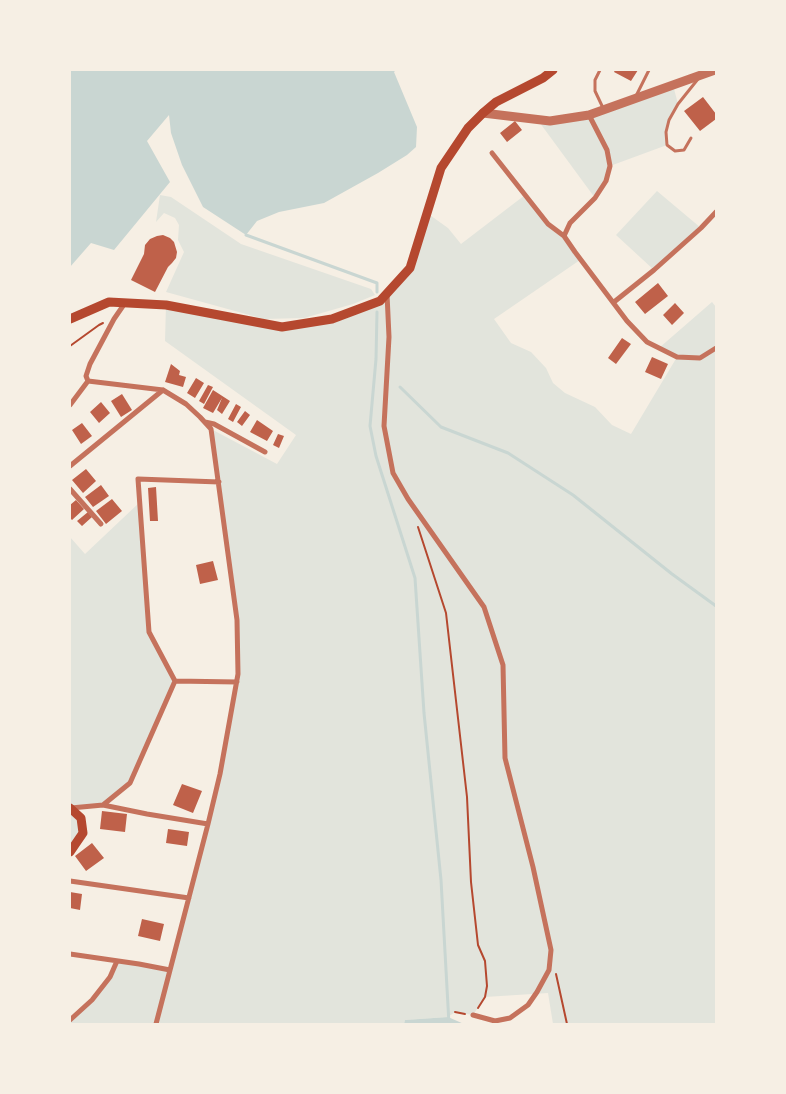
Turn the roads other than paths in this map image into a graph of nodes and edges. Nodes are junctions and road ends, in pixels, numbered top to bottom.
1 (553, 70) edge
2 (600, 70) edge
3 (649, 70) edge
4 (715, 70) edge
5 (701, 75) junction
6 (634, 99) junction
7 (604, 110) junction
8 (483, 113) junction
9 (590, 115) junction
10 (691, 138) dead end
11 (492, 152) dead end
12 (716, 212) edge
13 (564, 236) junction
14 (385, 296) junction
15 (614, 302) junction
16 (125, 303) junction
17 (70, 319) edge
18 (716, 348) edge
19 (88, 381) junction
20 (163, 390) junction
21 (70, 404) edge
22 (204, 422) junction
23 (266, 452) dead end
24 (70, 466) edge
25 (219, 482) junction
26 (70, 489) edge
27 (102, 524) dead end
28 (175, 681) junction
29 (237, 682) junction
30 (103, 805) junction
31 (70, 808) edge
32 (208, 824) junction
33 (70, 852) edge
34 (70, 881) edge
35 (189, 898) junction
36 (70, 954) edge
37 (116, 961) junction
38 (170, 970) junction
39 (473, 1015) road end
40 (70, 1020) edge
41 (156, 1024) edge

1 - 8 main road
2 - 7 lane
3 - 6 lane
4 - 5 street
5 - 6 street
5 - 10 lane
6 - 7 street
7 - 9 street
8 - 9 street
8 - 14 main road
9 - 13 street
11 - 13 street
12 - 15 street
13 - 15 street
14 - 16 main road
14 - 39 street
15 - 18 street
16 - 17 main road
16 - 19 street
19 - 20 street
19 - 21 street
20 - 22 street
20 - 24 street
22 - 23 street
22 - 25 street
25 - 28 street
25 - 29 street
26 - 27 street
28 - 29 street
28 - 30 street
29 - 32 street
30 - 31 street
30 - 32 street
31 - 33 main road
32 - 35 street
34 - 35 street
35 - 38 street
36 - 37 street
37 - 38 street
37 - 40 street
38 - 41 street

